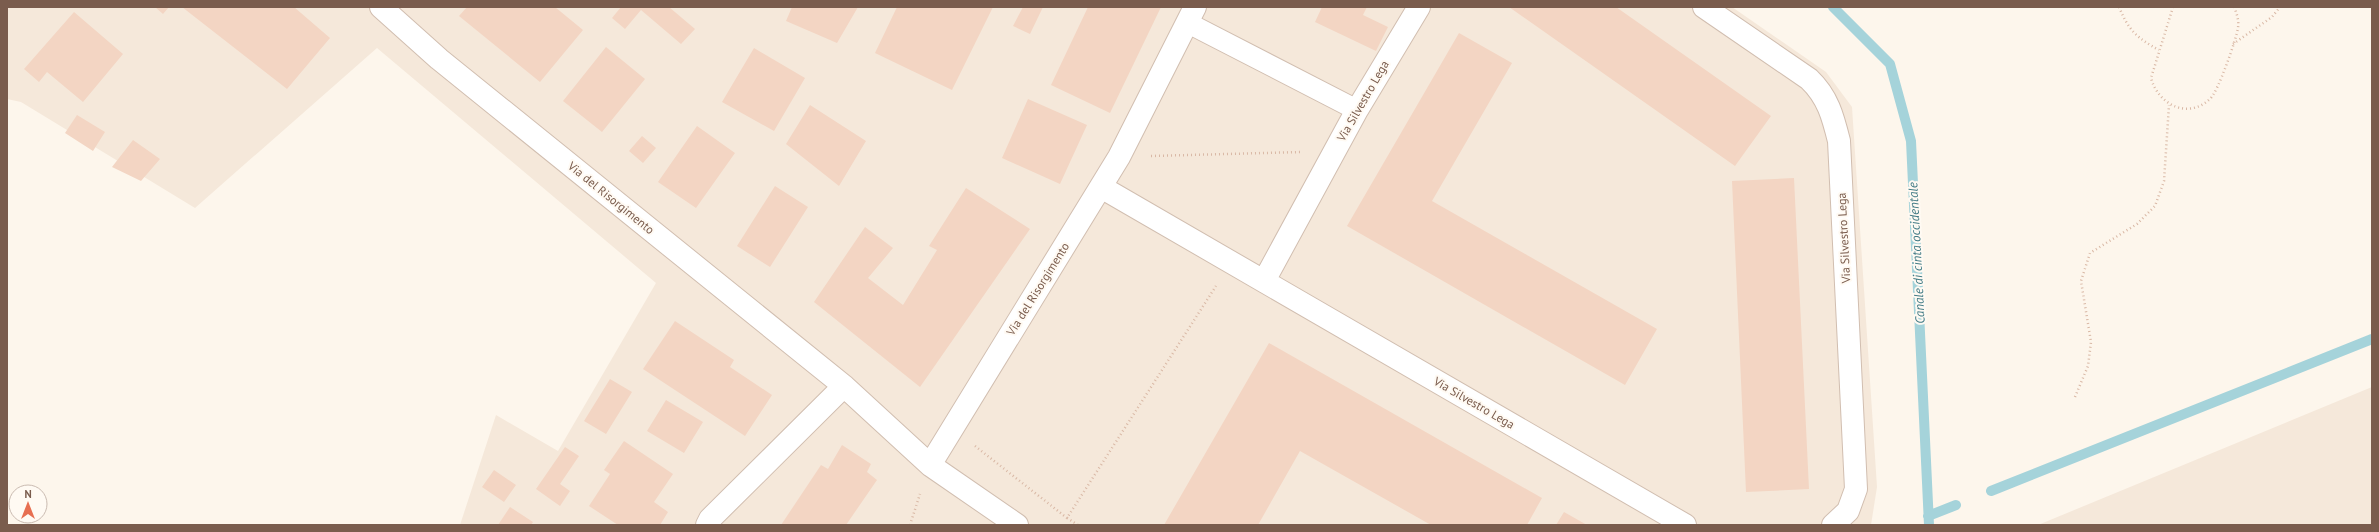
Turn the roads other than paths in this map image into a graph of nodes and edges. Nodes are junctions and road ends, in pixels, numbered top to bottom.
1 (381, 7) edge
2 (1419, 7) edge
3 (1704, 7) edge
4 (1192, 15) edge
5 (1357, 110) junction
6 (1101, 187) junction
7 (1264, 281) junction
8 (844, 386) junction
9 (930, 465) junction
10 (707, 525) edge
11 (1017, 525) edge
12 (1685, 525) edge
13 (1833, 525) edge

1 - 8 street, Via del Risorgimento
2 - 5 street, Via Silvestro Lega
3 - 13 street, Via Silvestro Lega
4 - 5 lane
4 - 6 street, Via del Risorgimento
5 - 7 street, Via Silvestro Lega
6 - 7 street, Via Silvestro Lega
6 - 9 street, Via del Risorgimento
7 - 12 street, Via Silvestro Lega
8 - 9 street, Via del Risorgimento
8 - 10 street
9 - 11 street

